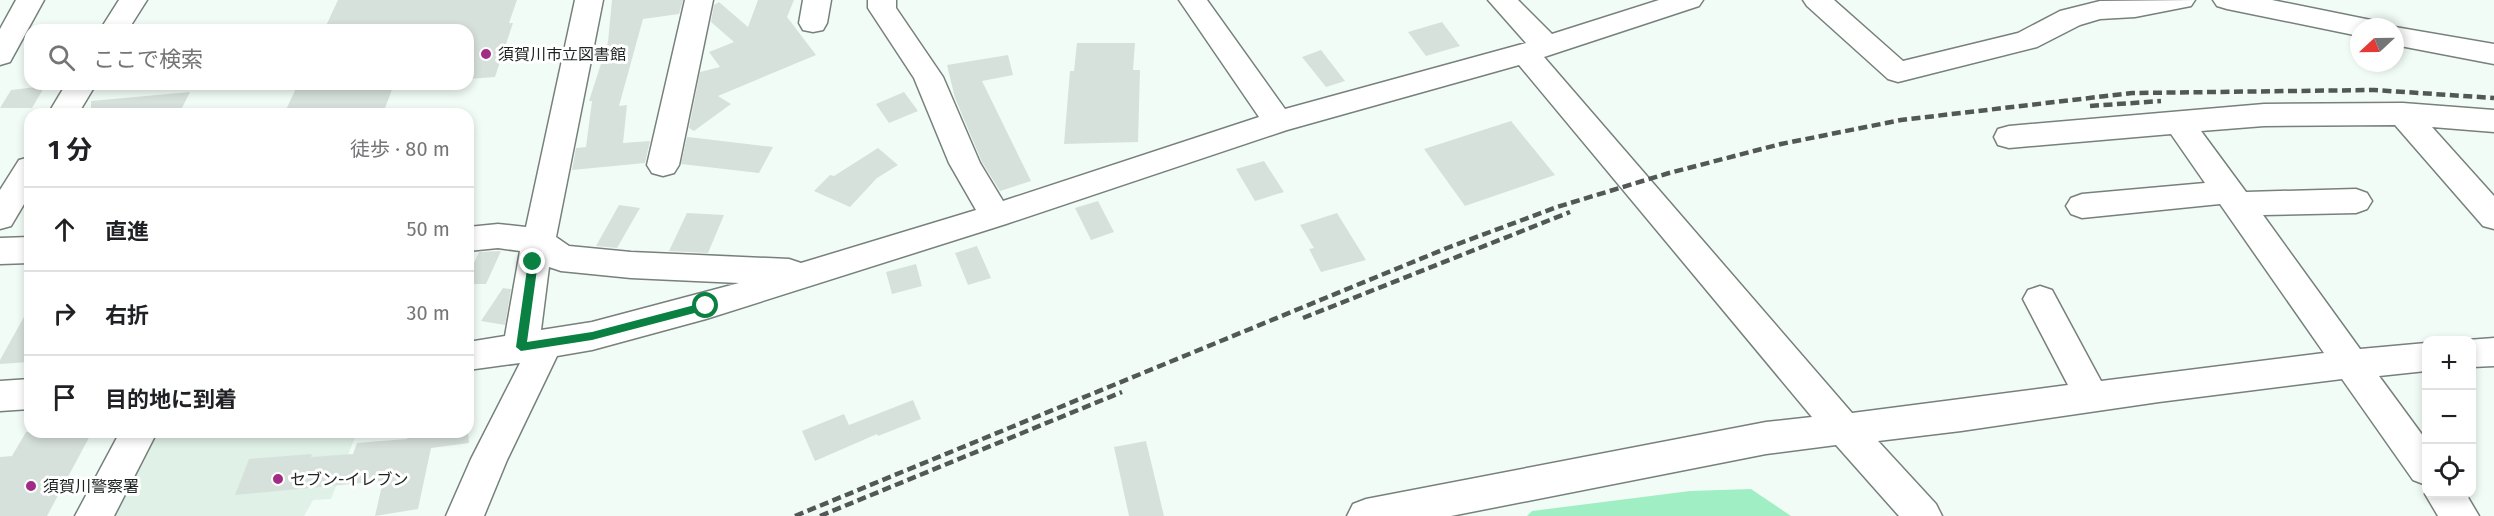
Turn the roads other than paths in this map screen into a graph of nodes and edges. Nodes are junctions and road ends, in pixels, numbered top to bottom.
1 (30, 0) edge
2 (133, 0) edge
3 (589, 0) edge
4 (699, 0) edge
5 (882, 0) edge
6 (1193, 0) edge
7 (1502, 0) edge
8 (1689, 0) edge
9 (1816, 0) edge
10 (2181, 0) edge
11 (2227, 0) edge
12 (118, 24) edge
13 (2350, 25) edge
14 (2404, 38) edge
15 (1535, 49) junction
16 (2494, 54) edge
17 (0, 55) edge
18 (77, 90) edge
19 (67, 108) edge
20 (2403, 114) junction
21 (2178, 121) junction
22 (2494, 121) edge
23 (1278, 122) junction
24 (2009, 137) dead end
25 (663, 165) dead end
26 (24, 178) edge
27 (2233, 198) junction
28 (2356, 201) dead end
29 (2082, 206) dead end
30 (995, 216) junction
31 (0, 217) edge
32 (2494, 217) edge
33 (474, 238) edge
34 (539, 241) junction
35 (24, 250) edge
36 (0, 251) edge
37 (813, 273) junction
38 (2040, 299) dead end
39 (521, 347) junction
40 (2494, 352) edge
41 (2476, 354) edge
42 (474, 355) edge
43 (2422, 357) edge
44 (2350, 364) junction
45 (24, 394) edge
46 (0, 396) edge
47 (2092, 397) junction
48 (1845, 430) junction
49 (136, 438) edge
50 (2422, 462) edge
51 (2447, 498) edge
52 (1389, 513) edge
53 (94, 516) edge
54 (465, 516) edge
55 (1923, 516) edge
56 (2460, 516) edge

1 - 17 street
2 - 12 street
3 - 34 street
4 - 25 street
5 - 30 street
6 - 23 street
7 - 15 street
8 - 15 street
9 - 10 street
11 - 13 street
14 - 16 street
15 - 23 street
15 - 48 street
18 - 19 street
20 - 21 street
20 - 22 street
20 - 32 street
21 - 24 street
21 - 27 street
23 - 30 street
26 - 31 street
27 - 28 street
27 - 29 street
27 - 44 street
30 - 37 street
33 - 34 street
34 - 37 street
34 - 39 street
35 - 36 street
37 - 39 street
38 - 47 street
39 - 42 street
39 - 54 street
40 - 41 street
43 - 44 street
44 - 47 street
44 - 50 street
45 - 46 street
47 - 48 street
48 - 52 street
48 - 55 street
49 - 53 street
51 - 56 street

